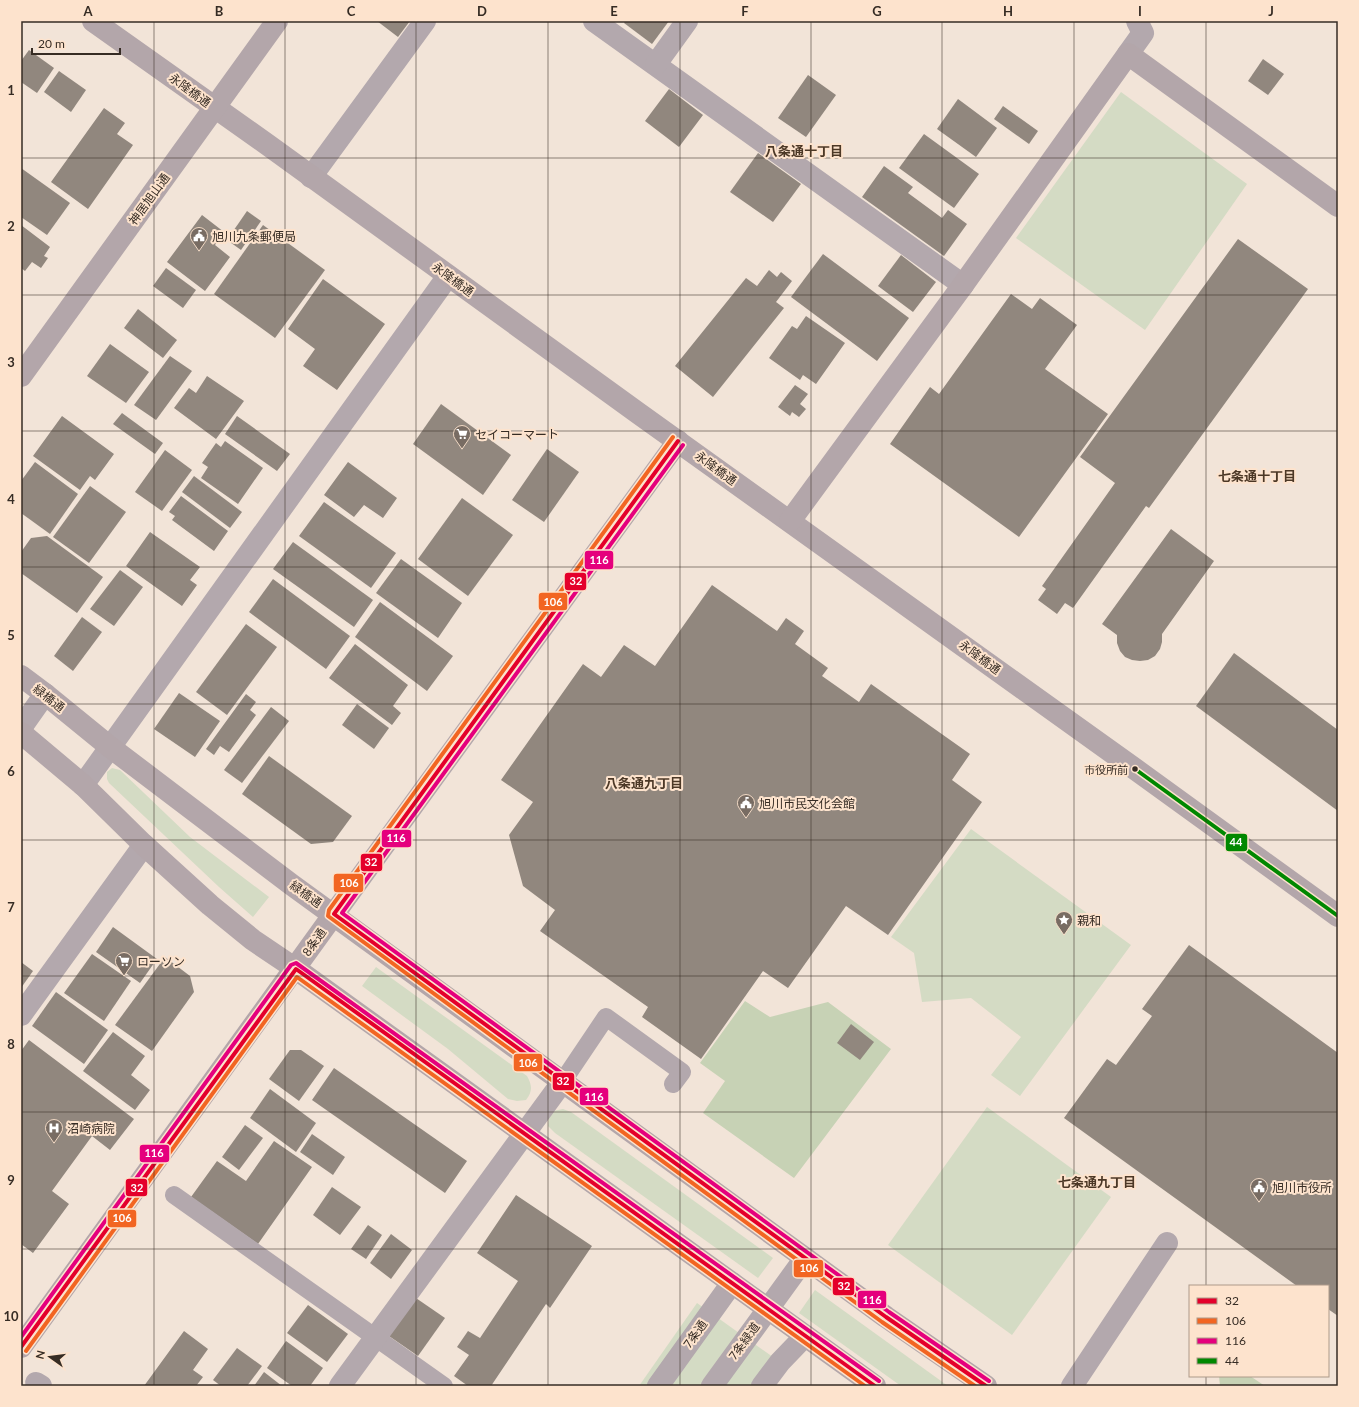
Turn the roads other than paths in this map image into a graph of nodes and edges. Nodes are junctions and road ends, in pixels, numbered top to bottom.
1 (93, 21) edge
2 (277, 21) edge
3 (425, 21) edge
4 (594, 21) edge
5 (687, 21) edge
6 (1137, 21) edge
7 (1128, 54) junction
8 (656, 64) junction
9 (214, 108) junction
10 (311, 177) junction
11 (1338, 206) edge
12 (448, 276) junction
13 (963, 285) junction
14 (21, 376) edge
15 (678, 441) junction
16 (790, 522) junction
17 (21, 676) edge
18 (45, 694) junction
19 (21, 728) edge
20 (21, 733) edge
21 (110, 747) junction
22 (83, 785) junction
23 (144, 845) junction
24 (334, 914) junction
25 (1338, 916) edge
26 (296, 968) junction
27 (21, 1015) edge
28 (563, 1081) junction
29 (673, 1084) dead end
30 (524, 1133) junction
31 (174, 1195) dead end
32 (1166, 1243) dead end
33 (805, 1258) junction
34 (732, 1283) junction
35 (768, 1309) junction
36 (805, 1336) junction
37 (375, 1337) junction
38 (21, 1347) edge
39 (340, 1386) edge
40 (444, 1386) edge
41 (658, 1386) edge
42 (712, 1386) edge
43 (762, 1386) edge
44 (875, 1386) edge
45 (986, 1386) edge
46 (1072, 1386) edge

1 - 9 street, 永隆橋通
2 - 9 street, 神居旭山通
3 - 10 street
4 - 8 street
5 - 8 street
6 - 7 street
7 - 11 street
7 - 13 street
8 - 13 street
9 - 10 street, 永隆橋通
9 - 14 street, 神居旭山通
10 - 12 street, 永隆橋通
12 - 15 street, 永隆橋通
12 - 21 street
13 - 16 street
15 - 16 street, 永隆橋通
15 - 24 street, 8条通
16 - 25 street, 永隆橋通
17 - 18 street, 緑橋通
18 - 19 street
18 - 21 street, 緑橋通
20 - 22 street
21 - 22 street
21 - 24 street, 緑橋通
22 - 23 street
23 - 26 street
23 - 27 street
24 - 26 street, 8条通
24 - 28 street, 緑橋通
26 - 30 street
26 - 38 street, 8条通
28 - 29 lane
28 - 30 street
28 - 33 street, 緑橋通
30 - 34 street
30 - 37 street
31 - 37 lane
32 - 46 street
33 - 35 street, 7条緑道
33 - 45 street, 緑橋通
34 - 35 street
34 - 41 street, 7条通
35 - 36 street
35 - 42 street, 7条緑道
36 - 43 street
36 - 44 street
37 - 39 street
37 - 40 lane

